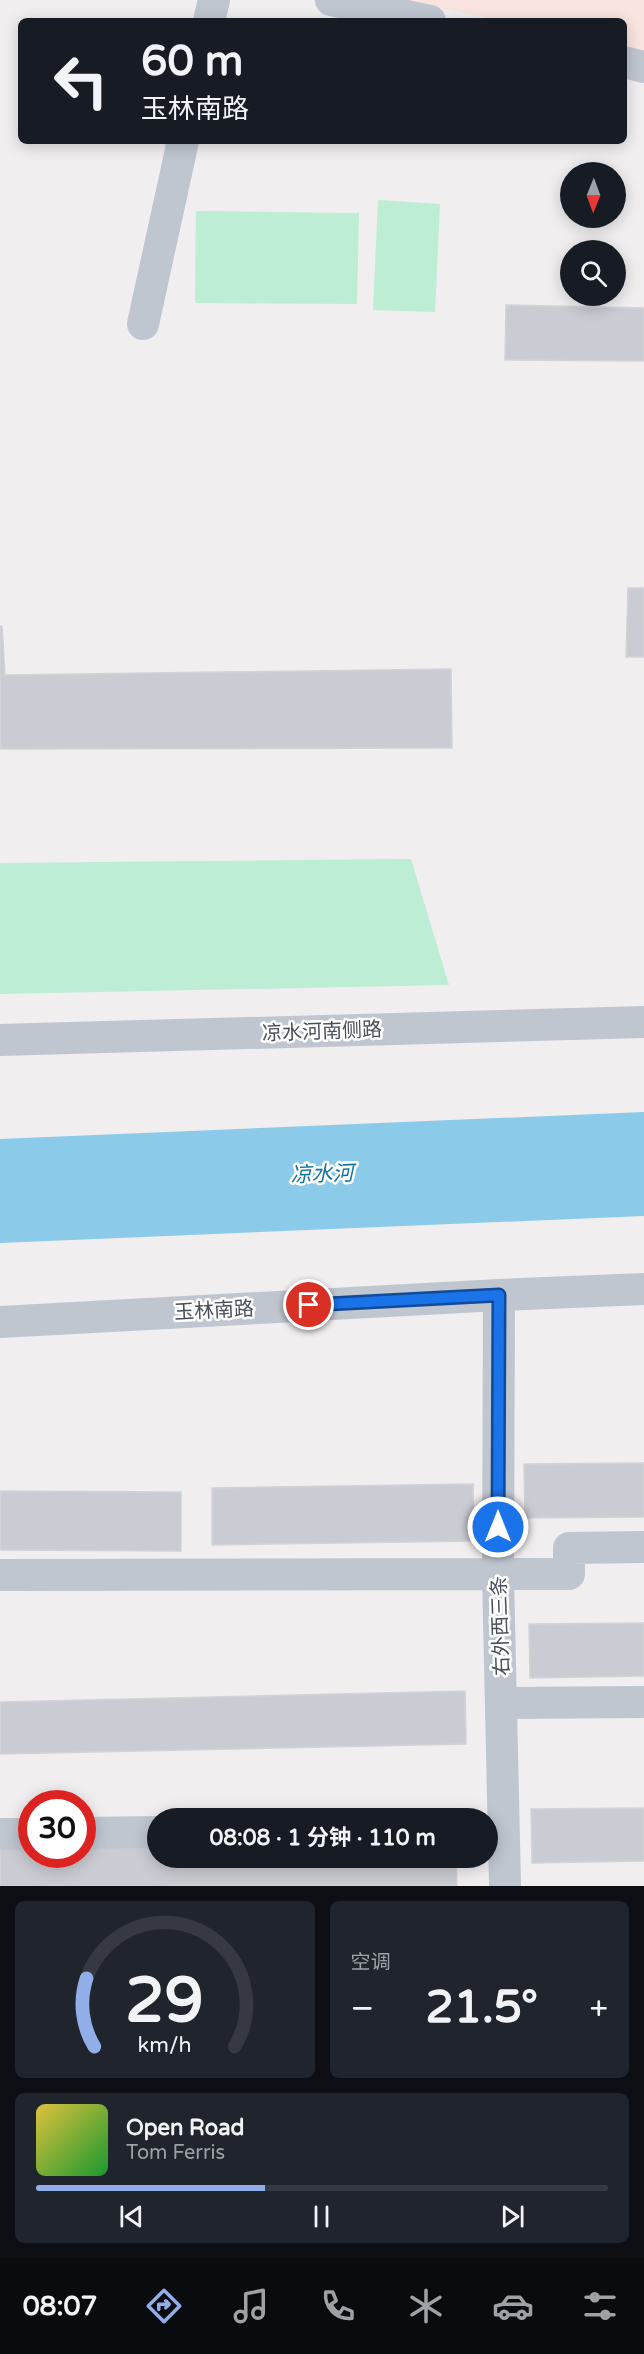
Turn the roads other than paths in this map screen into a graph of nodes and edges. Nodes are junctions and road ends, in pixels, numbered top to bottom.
1 (214, 0) edge
2 (331, 0) edge
3 (210, 18) edge
4 (416, 18) edge
5 (627, 63) edge
6 (644, 67) edge
7 (182, 144) edge
8 (143, 324) dead end
9 (644, 1022) edge
10 (0, 1040) edge
11 (644, 1289) edge
12 (499, 1295) junction
13 (0, 1322) edge
14 (644, 1547) edge
15 (498, 1574) junction
16 (0, 1575) edge
17 (644, 1702) edge
18 (502, 1703) junction
19 (497, 1808) edge
20 (147, 1832) edge
21 (96, 1833) edge
22 (0, 1834) edge
23 (18, 1834) edge
24 (498, 1841) edge
25 (505, 1886) edge

1 - 3 street
2 - 4 street
5 - 6 street
7 - 8 street
9 - 10 street, 凉水河南侧路
11 - 12 street, 玉林南路
12 - 13 street, 玉林南路
12 - 15 street, 右外西三条
14 - 15 street
15 - 16 street
15 - 18 street, 右外西三条
17 - 18 street
18 - 19 street, 右外西三条
20 - 21 street
22 - 23 street
24 - 25 street, 右外西三条

